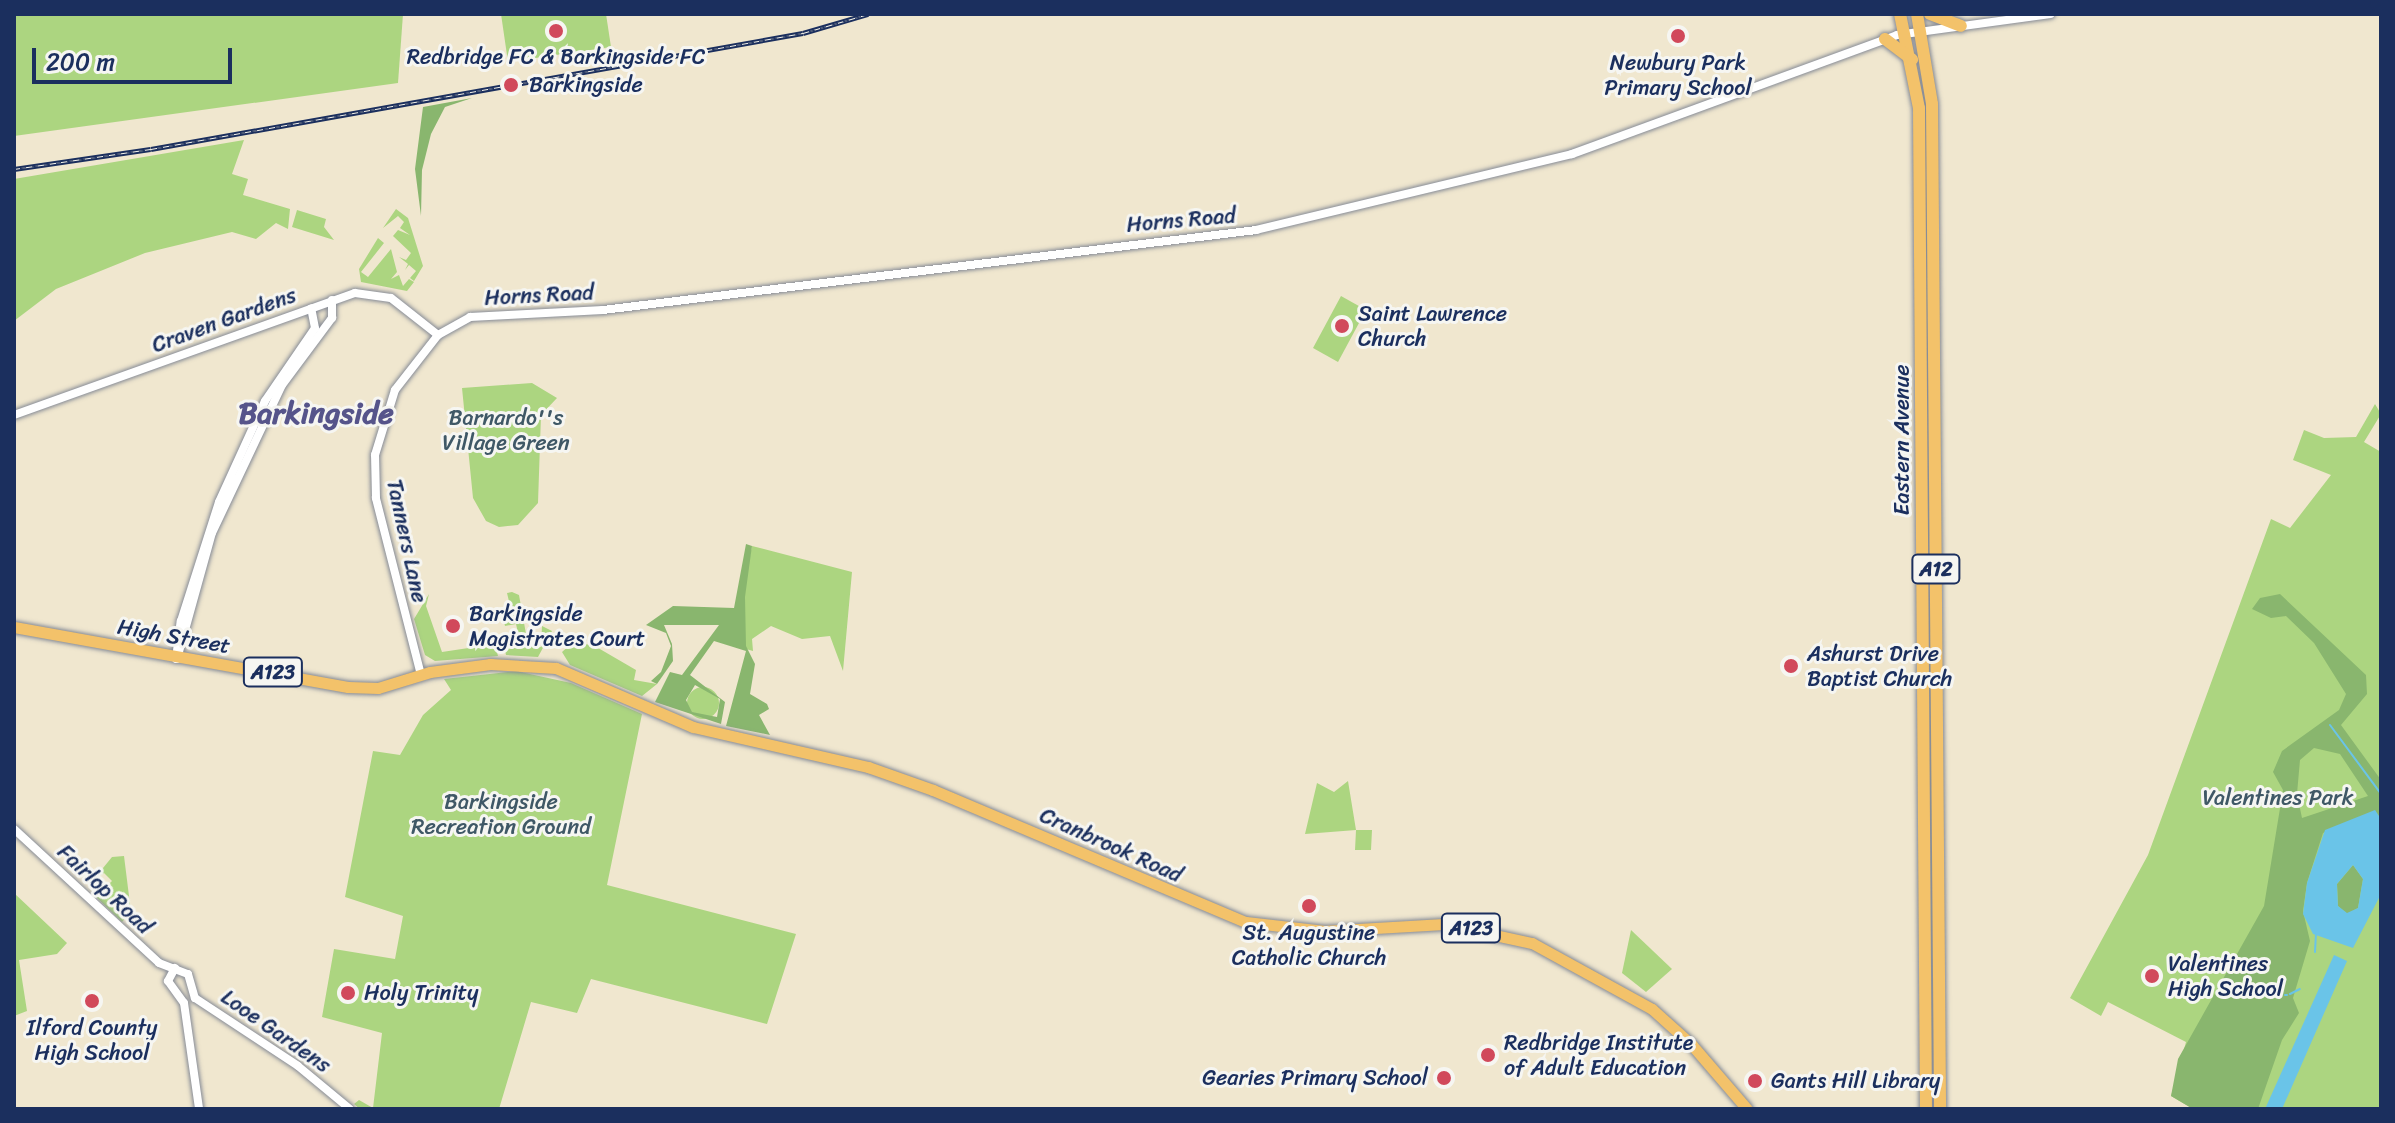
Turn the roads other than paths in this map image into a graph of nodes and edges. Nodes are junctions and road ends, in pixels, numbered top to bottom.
1 (1900, 14) edge
2 (1909, 14) edge
3 (1917, 14) edge
4 (1930, 14) edge
5 (2051, 14) edge
6 (1961, 26) junction
7 (1923, 30) junction
8 (1906, 32) junction
9 (1885, 39) junction
10 (1912, 59) junction
11 (1919, 108) junction
12 (332, 300) junction
13 (311, 308) junction
14 (438, 335) junction
15 (14, 415) edge
16 (212, 533) junction
17 (14, 627) edge
18 (176, 659) junction
19 (421, 675) junction
20 (14, 829) edge
21 (175, 968) junction
22 (195, 998) junction
23 (184, 1003) junction
24 (199, 1109) edge
25 (350, 1109) edge
26 (1747, 1109) edge
27 (1926, 1109) edge
28 (1940, 1109) edge

1 - 8 highway, Eastern Avenue / A12
2 - 8 highway
3 - 7 highway, Eastern Avenue / A12
4 - 6 highway
5 - 6 street, Horns Road
6 - 7 street, Horns Road
7 - 8 street, Horns Road
7 - 11 highway
7 - 28 highway, Eastern Avenue / A12
8 - 9 street, Horns Road
8 - 10 highway, Eastern Avenue / A12
9 - 10 highway
9 - 14 street, Horns Road
10 - 11 highway, Eastern Avenue / A12
11 - 27 highway, Eastern Avenue / A12
12 - 13 street, Craven Gardens
12 - 14 street, Craven Gardens
12 - 16 street
13 - 15 street, Craven Gardens
13 - 16 street
14 - 19 street, Tanners Lane
16 - 18 street
17 - 18 main road, High Street / A123
18 - 19 main road, High Street / A123
19 - 26 main road, Cranbrook Road / A123
20 - 21 street, Fairlop Road
21 - 22 street
21 - 23 street
22 - 23 street
22 - 25 street, Looe Gardens
23 - 24 street

